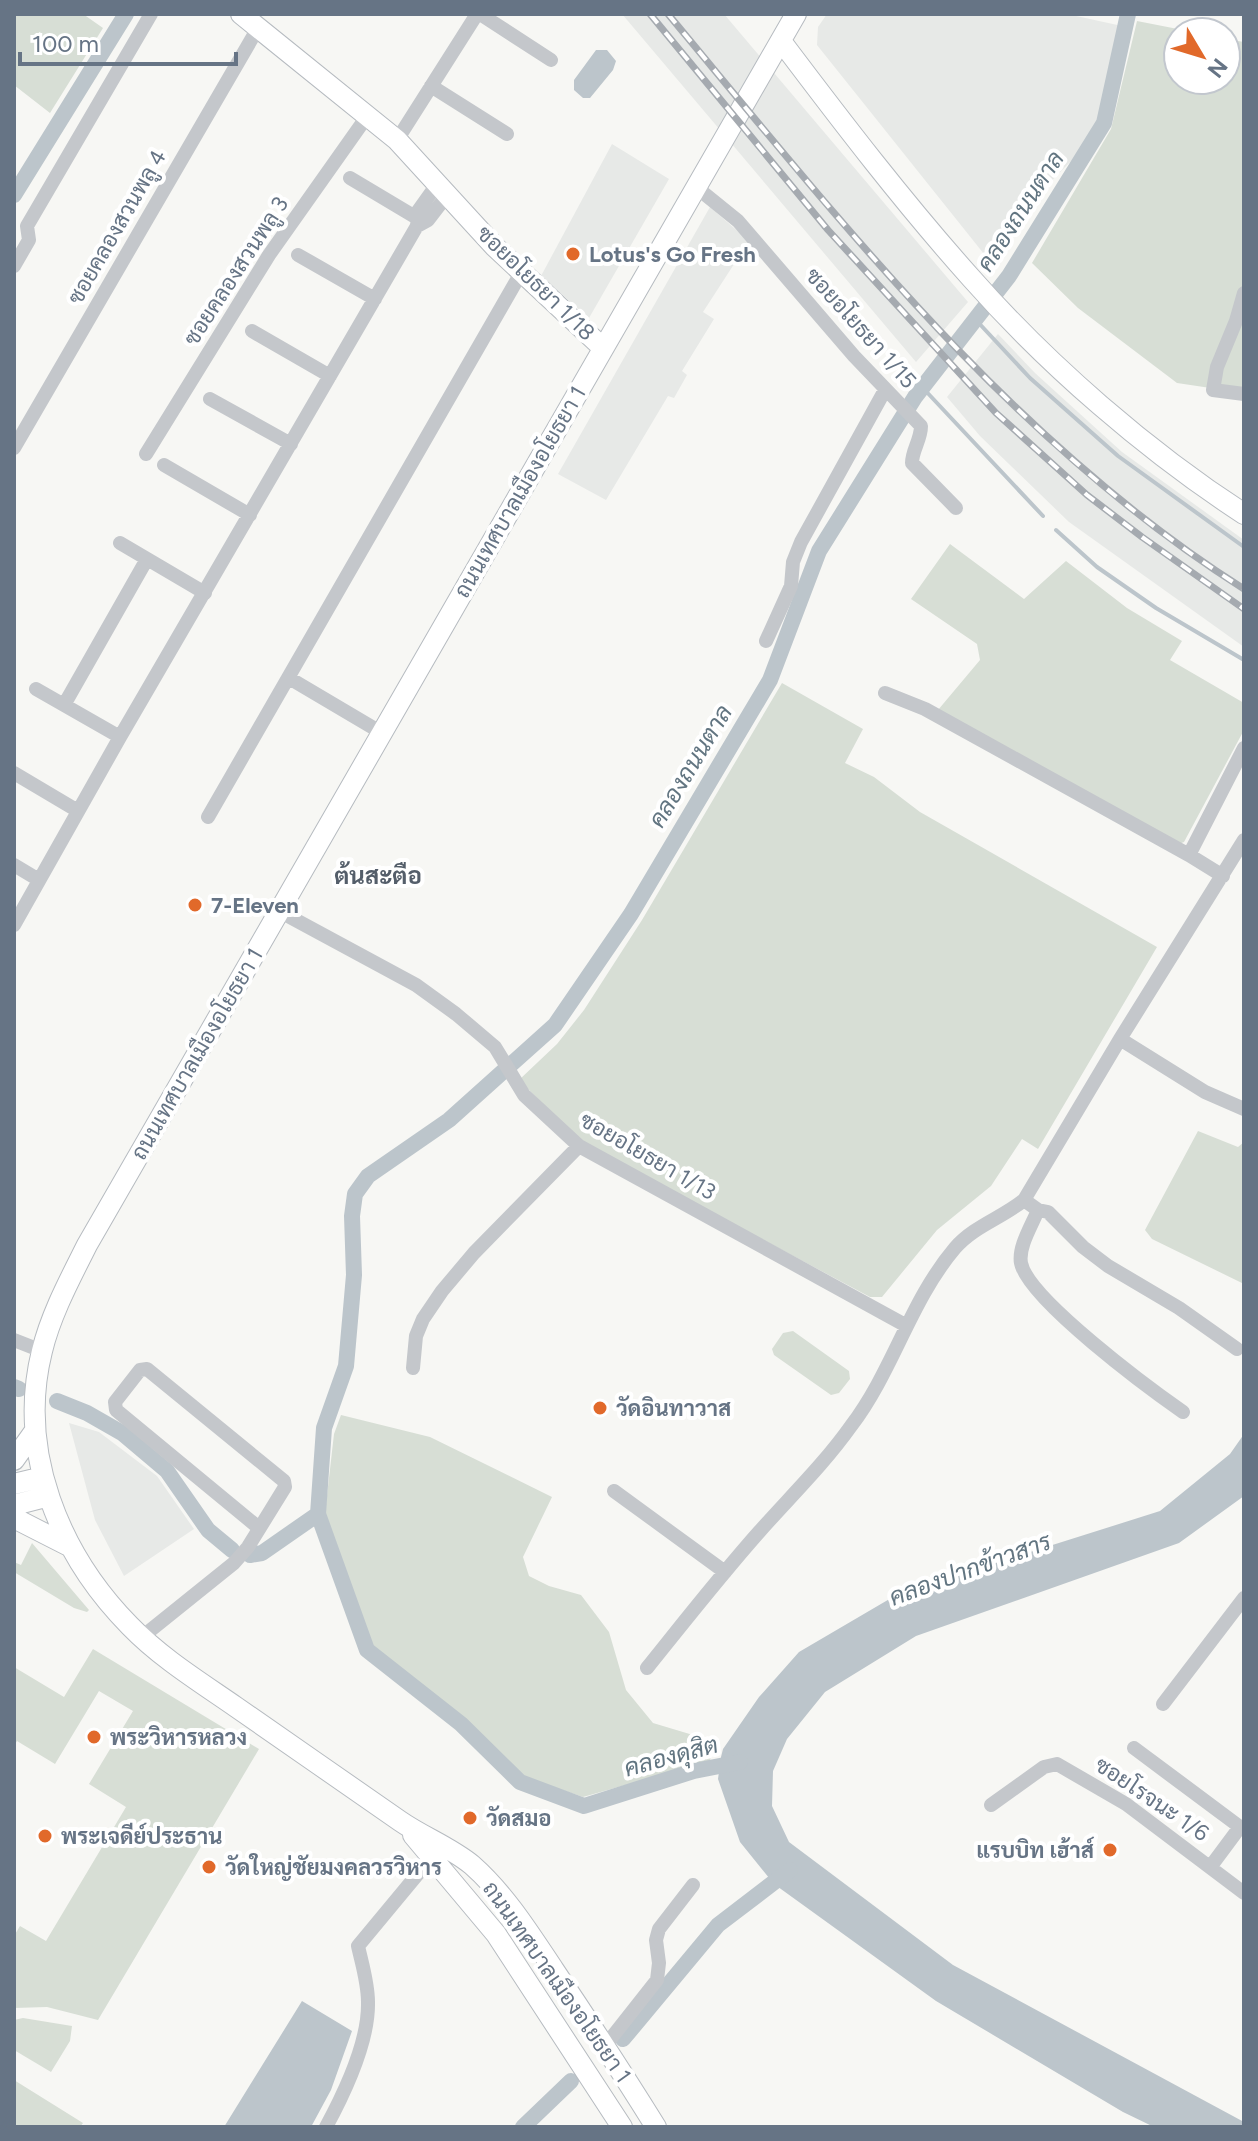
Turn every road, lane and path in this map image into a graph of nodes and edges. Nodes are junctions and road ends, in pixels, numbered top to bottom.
1 (151, 14) edge
2 (241, 14) edge
3 (478, 14) edge
4 (796, 14) edge
5 (258, 28) junction
6 (781, 41) junction
7 (551, 60) dead end
8 (431, 86) junction
9 (368, 115) junction
10 (507, 134) dead end
11 (397, 140) junction
12 (350, 178) dead end
13 (696, 187) junction
14 (443, 188) junction
15 (421, 218) junction
16 (298, 255) dead end
17 (14, 266) edge
18 (521, 273) junction
19 (1244, 293) edge
20 (375, 299) junction
21 (252, 331) dead end
22 (603, 348) junction
23 (330, 376) junction
24 (1244, 394) edge
25 (890, 395) junction
26 (210, 399) dead end
27 (291, 444) junction
28 (14, 448) edge
29 (146, 454) dead end
30 (164, 465) dead end
31 (956, 508) dead end
32 (1244, 514) edge
33 (250, 515) junction
34 (120, 543) dead end
35 (147, 559) junction
36 (205, 593) junction
37 (766, 641) dead end
38 (289, 678) junction
39 (36, 689) dead end
40 (885, 693) dead end
41 (64, 705) junction
42 (382, 733) junction
43 (120, 737) junction
44 (1244, 748) edge
45 (14, 773) edge
46 (78, 811) junction
47 (208, 817) dead end
48 (1244, 840) edge
49 (1189, 855) junction
50 (14, 865) edge
51 (1223, 876) junction
52 (39, 880) junction
53 (279, 911) junction
54 (14, 925) edge
55 (1120, 1039) junction
56 (1244, 1109) edge
57 (579, 1146) junction
58 (1024, 1200) junction
59 (1038, 1210) junction
60 (905, 1325) junction
61 (14, 1340) edge
62 (1237, 1349) dead end
63 (42, 1351) junction
64 (413, 1368) dead end
65 (1183, 1412) dead end
66 (34, 1432) junction
67 (14, 1460) edge
68 (14, 1484) edge
69 (46, 1487) junction
70 (614, 1491) dead end
71 (14, 1505) edge
72 (14, 1518) edge
73 (259, 1528) junction
74 (71, 1547) junction
75 (725, 1572) junction
76 (1244, 1598) edge
77 (142, 1637) junction
78 (647, 1668) dead end
79 (1163, 1704) dead end
80 (1134, 1748) dead end
81 (991, 1805) dead end
82 (437, 1852) junction
83 (1211, 1866) junction
84 (693, 1885) dead end
85 (1244, 1893) edge
86 (605, 2046) junction
87 (619, 2126) edge
88 (326, 2127) edge
89 (656, 2127) edge

1 - 17 street
2 - 5 main road, ซอยอโยธยา 1/18
3 - 7 street
3 - 8 street
4 - 6 main road, ถนนเทศบาลเมืองอโยธยา 1
5 - 9 main road, ซอยอโยธยา 1/18
5 - 28 street, ซอยคลองสวนพลู 4
6 - 13 main road, ถนนเทศบาลเมืองอโยธยา 1
6 - 32 main road
8 - 10 street
8 - 11 street
9 - 11 main road, ซอยอโยธยา 1/18
9 - 29 street, ซอยคลองสวนพลู 3
11 - 14 main road, ซอยอโยธยา 1/18
12 - 15 street
13 - 22 main road, ถนนเทศบาลเมืองอโยธยา 1
13 - 25 street, ซอยอโยธยา 1/15
14 - 15 street
14 - 18 main road, ซอยอโยธยา 1/18
15 - 20 street
16 - 20 street
18 - 22 main road, ซอยอโยธยา 1/18
18 - 38 street
19 - 24 street
20 - 23 street
21 - 23 street
22 - 42 main road, ถนนเทศบาลเมืองอโยธยา 1
23 - 27 street
25 - 31 street, ซอยอโยธยา 1/15
25 - 37 street
26 - 27 street
27 - 33 street
30 - 33 street
33 - 36 street
34 - 35 street
35 - 36 street
35 - 41 street
36 - 43 street
38 - 42 street
38 - 47 street
39 - 41 street
40 - 49 street
41 - 43 street
42 - 53 main road, ถนนเทศบาลเมืองอโยธยา 1
43 - 46 street
44 - 49 street
45 - 46 street
46 - 52 street
48 - 51 street
49 - 51 street
50 - 52 street
51 - 55 street
52 - 54 street
53 - 57 street, ซอยอโยธยา 1/13
53 - 63 main road, ถนนเทศบาลเมืองอโยธยา 1
55 - 56 street
55 - 58 street
57 - 60 street, ซอยอโยธยา 1/13
57 - 64 street
58 - 59 street
58 - 60 street
59 - 62 street
59 - 65 street
60 - 75 street
61 - 63 street
63 - 66 main road, ถนนเทศบาลเมืองอโยธยา 1
66 - 67 main road
66 - 69 main road, ถนนเทศบาลเมืองอโยธยา 1
68 - 69 main road
69 - 71 main road
69 - 74 main road, ถนนเทศบาลเมืองอโยธยา 1
70 - 75 street
72 - 74 main road
73 - 73 street
73 - 77 street
74 - 77 main road, ถนนเทศบาลเมืองอโยธยา 1
75 - 78 street
76 - 79 street
77 - 82 main road, ถนนเทศบาลเมืองอโยธยา 1
80 - 83 street
81 - 83 street, ซอยโรจนะ 1/6
82 - 86 main road, ถนนเทศบาลเมืองอโยธยา 1
82 - 87 main road, ถนนเทศบาลเมืองอโยธยา 1
82 - 88 street
83 - 85 street, ซอยโรจนะ 1/6
84 - 86 street
86 - 89 main road, ถนนเทศบาลเมืองอโยธยา 1

